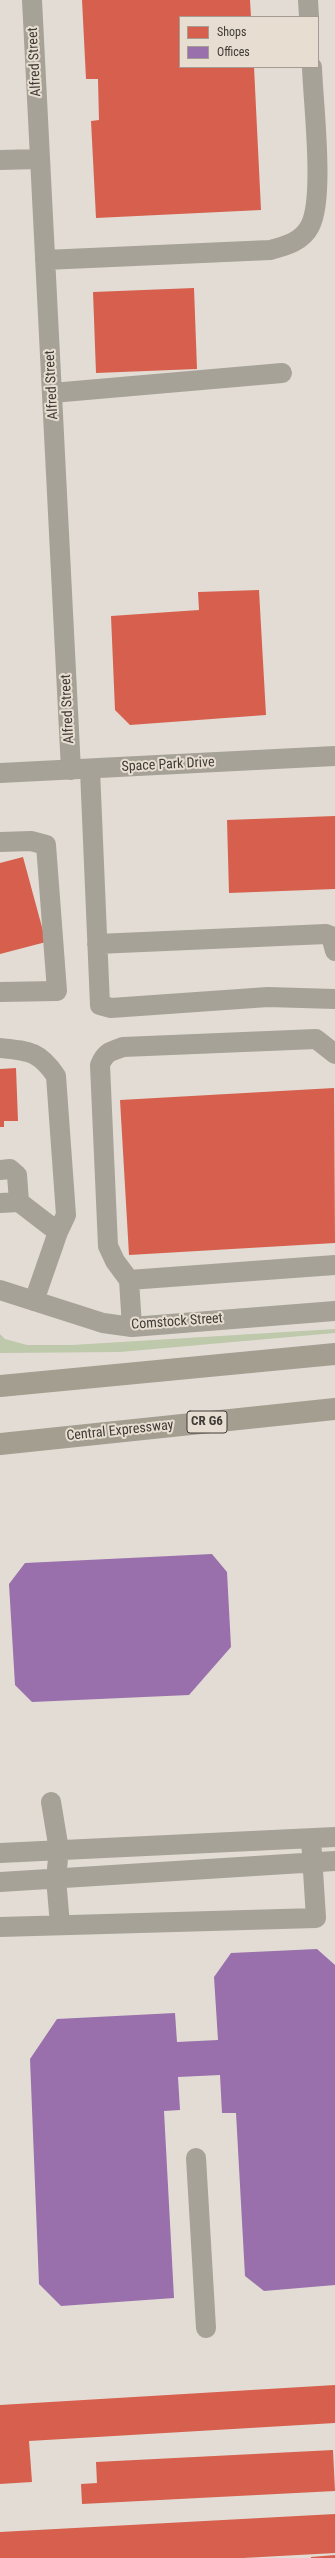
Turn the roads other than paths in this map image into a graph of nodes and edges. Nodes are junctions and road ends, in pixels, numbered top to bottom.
1 (32, 0) edge
2 (308, 0) edge
3 (309, 16) edge
4 (312, 68) edge
5 (40, 159) junction
6 (0, 160) edge
7 (45, 260) junction
8 (282, 373) dead end
9 (52, 393) junction
10 (335, 756) edge
11 (80, 770) junction
12 (0, 773) edge
13 (0, 842) edge
14 (97, 944) junction
15 (335, 951) edge
16 (0, 992) edge
17 (335, 999) edge
18 (0, 1048) edge
19 (335, 1054) edge
20 (0, 1170) edge
21 (9, 1202) edge
22 (58, 1232) junction
23 (335, 1265) edge
24 (129, 1280) junction
25 (0, 1290) edge
26 (34, 1301) junction
27 (335, 1311) edge
28 (132, 1327) junction
29 (335, 1354) edge
30 (0, 1386) edge
31 (335, 1409) edge
32 (0, 1444) edge
33 (51, 1802) dead end
34 (335, 1837) edge
35 (311, 1839) junction
36 (59, 1850) junction
37 (0, 1853) edge
38 (335, 1861) edge
39 (312, 1862) junction
40 (56, 1878) junction
41 (0, 1882) edge
42 (60, 1925) junction
43 (0, 1927) edge
44 (196, 2158) dead end
45 (206, 2328) dead end

1 - 5 street, Alfred Street
2 - 3 street
4 - 7 street
5 - 6 street
5 - 7 street, Alfred Street
7 - 9 street, Alfred Street
8 - 9 street
9 - 11 street, Alfred Street
10 - 11 street, Space Park Drive
11 - 12 street, Space Park Drive
11 - 14 street, Alfred Street
13 - 16 street
14 - 15 street
14 - 17 street, Alfred Street
18 - 22 street
19 - 24 street
20 - 21 street
21 - 22 street
22 - 26 street
23 - 24 street
24 - 28 street
25 - 26 street, Comstock Street
26 - 28 street, Comstock Street
27 - 28 street, Comstock Street
29 - 30 highway
31 - 32 highway, Central Expressway / CR G6
33 - 36 street
34 - 35 street
35 - 36 street
35 - 39 street
36 - 37 street
36 - 40 street
38 - 39 street
39 - 40 street
39 - 42 street
40 - 41 street
40 - 42 street
42 - 43 street
44 - 45 street

